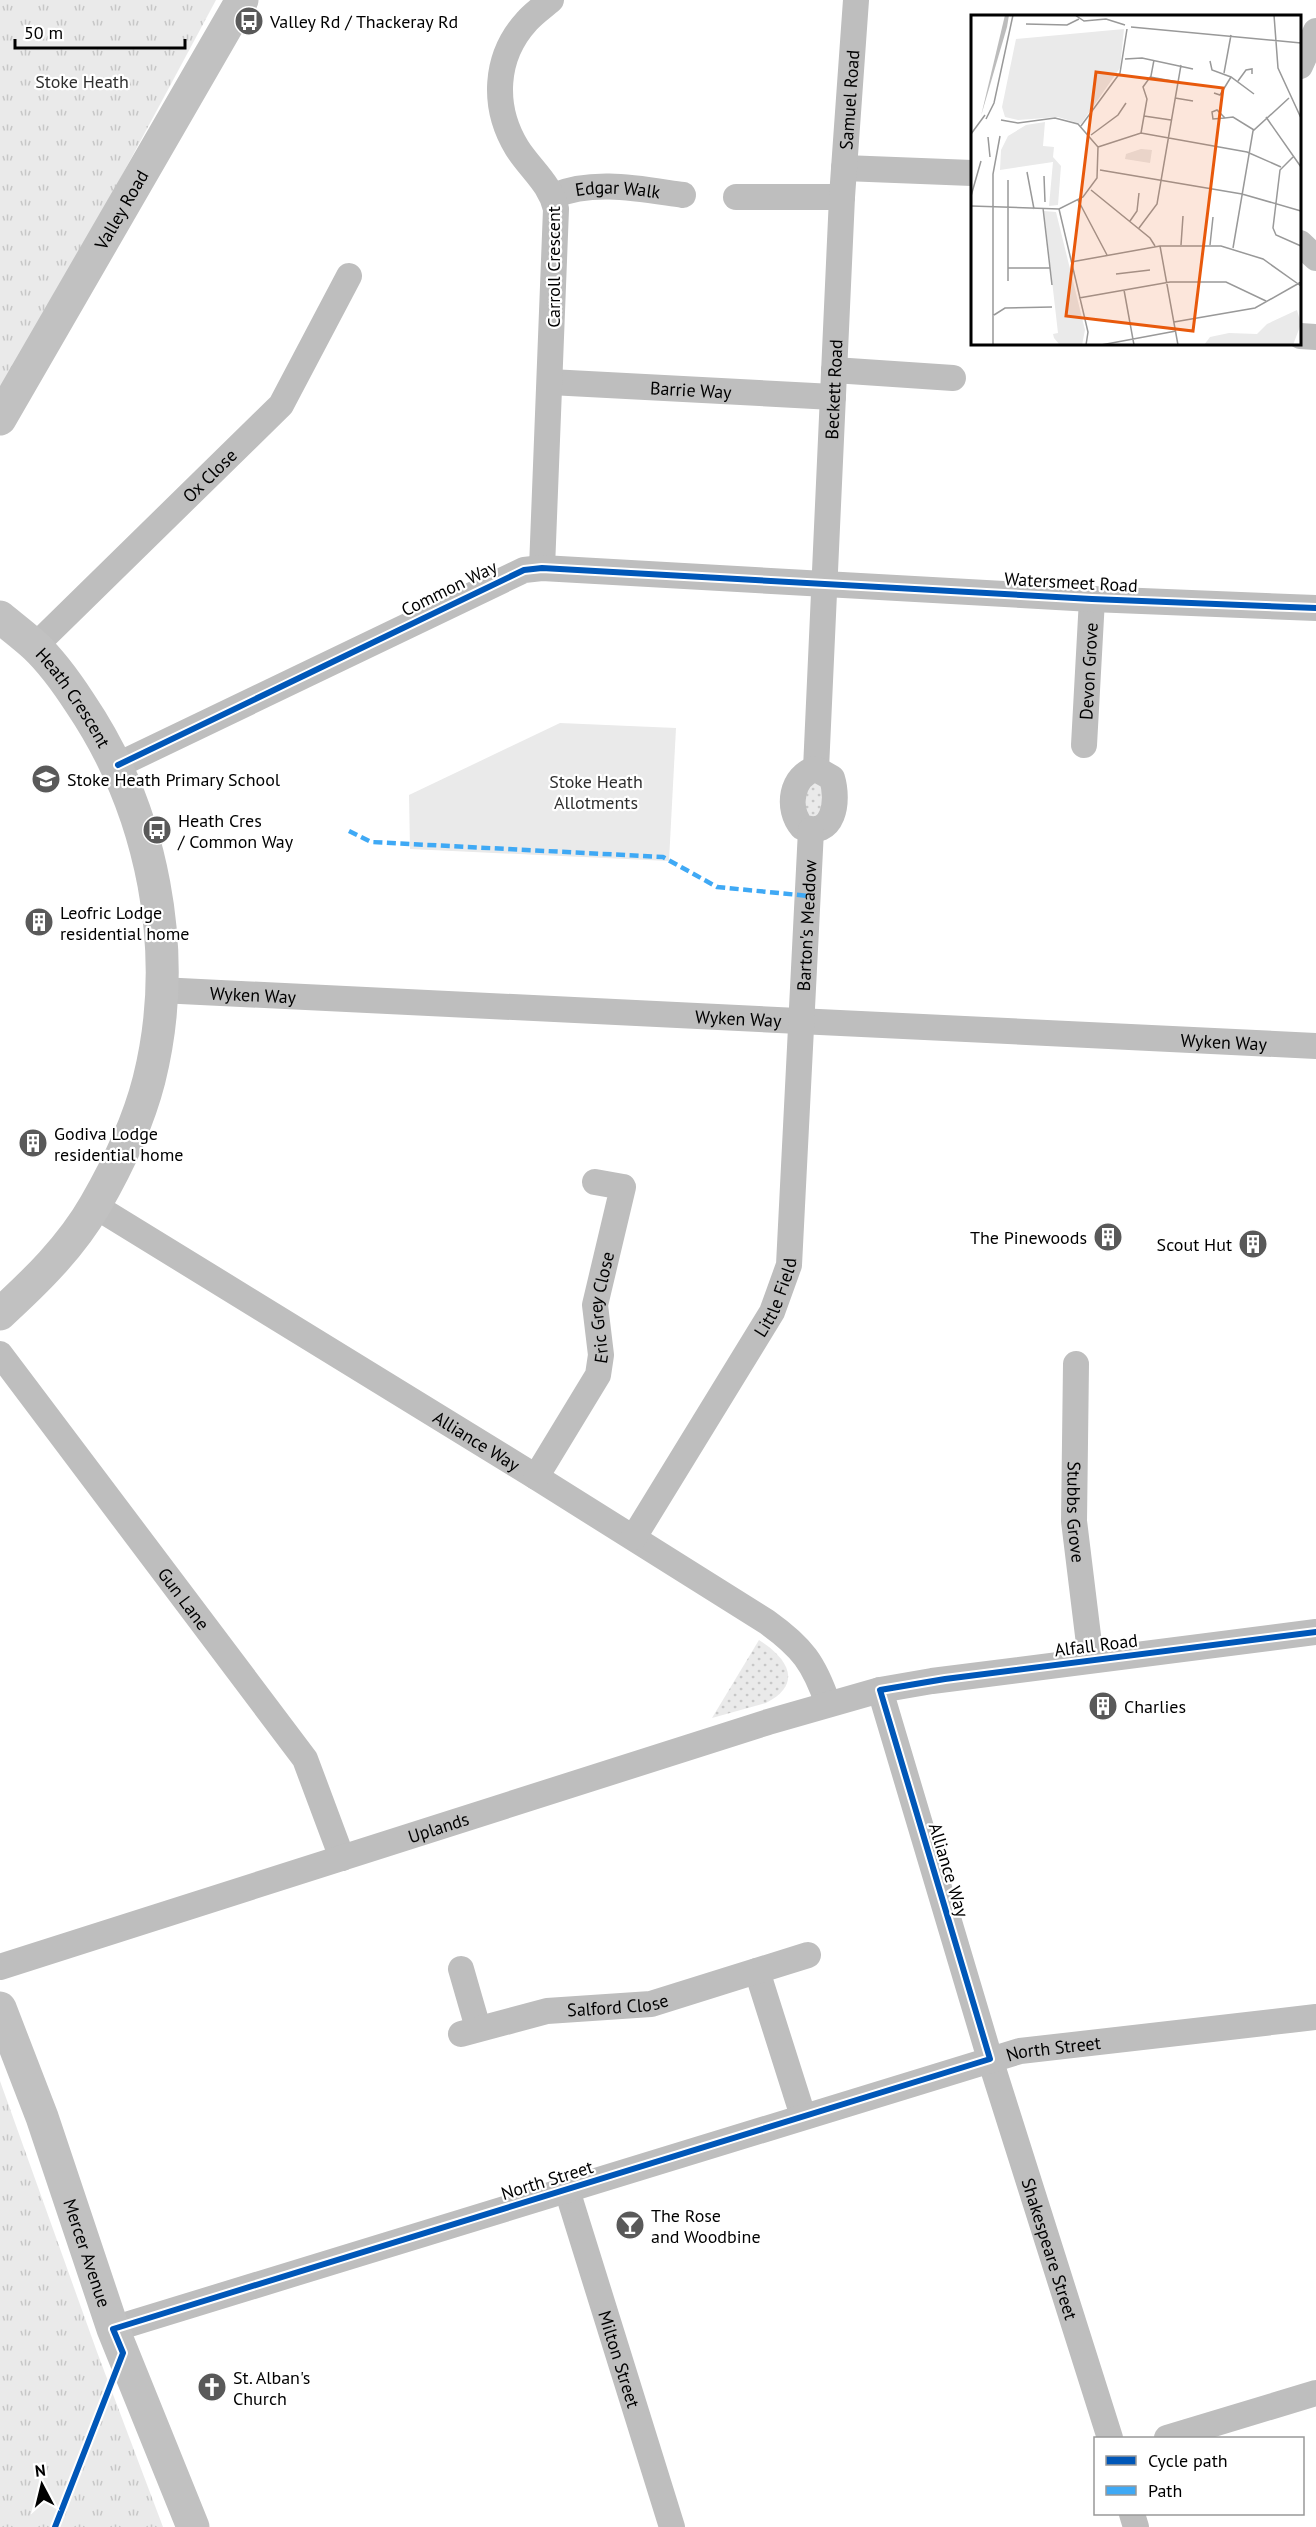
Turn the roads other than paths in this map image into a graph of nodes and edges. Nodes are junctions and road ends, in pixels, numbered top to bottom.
1 (242, 0) edge
2 (551, 0) edge
3 (856, 0) edge
4 (1316, 31) edge
5 (1301, 62) edge
6 (844, 168) junction
7 (971, 173) edge
8 (683, 195) dead end
9 (553, 196) junction
10 (736, 196) dead end
11 (842, 197) junction
12 (1301, 245) edge
13 (1316, 258) edge
14 (349, 276) dead end
15 (1301, 336) edge
16 (1316, 337) edge
17 (834, 370) junction
18 (953, 378) dead end
19 (550, 382) junction
20 (833, 397) junction
21 (0, 419) edge
22 (542, 568) junction
23 (824, 582) junction
24 (1092, 599) junction
25 (1316, 608) edge
26 (0, 617) edge
27 (35, 646) junction
28 (1084, 745) dead end
29 (118, 765) junction
30 (160, 990) junction
31 (803, 1021) junction
32 (1316, 1046) edge
33 (594, 1182) dead end
34 (95, 1206) junction
35 (0, 1314) edge
36 (0, 1354) edge
37 (1076, 1364) dead end
38 (536, 1477) junction
39 (634, 1537) junction
40 (1316, 1632) edge
41 (1091, 1660) junction
42 (880, 1690) junction
43 (828, 1704) junction
44 (342, 1858) junction
45 (808, 1955) dead end
46 (0, 1967) edge
47 (461, 1970) dead end
48 (757, 1971) junction
49 (0, 2008) edge
50 (1316, 2017) edge
51 (990, 2059) junction
52 (803, 2116) junction
53 (567, 2190) junction
54 (113, 2329) junction
55 (1316, 2393) edge
56 (1109, 2437) edge
57 (1173, 2437) edge
58 (193, 2527) edge
59 (672, 2527) edge

1 - 21 street, Valley Road
2 - 9 street, Carroll Crescent
3 - 6 street, Samuel Road
4 - 5 street
6 - 7 street
6 - 11 street, Samuel Road
8 - 9 street, Edgar Walk
9 - 19 street, Carroll Crescent
10 - 11 street
11 - 17 street, Beckett Road
12 - 13 street
14 - 27 street, Ox Close
15 - 16 street
17 - 18 street
17 - 20 street, Beckett Road
19 - 20 street, Barrie Way
19 - 22 street, Carroll Crescent
20 - 23 street, Beckett Road
22 - 23 street, Common Way
22 - 29 street, Common Way
23 - 24 street, Watersmeet Road
23 - 31 street, Barton's Meadow
24 - 25 street, Watersmeet Road
24 - 28 street, Devon Grove
26 - 27 street, Heath Crescent
27 - 29 street, Heath Crescent
29 - 30 street, Heath Crescent
30 - 31 street, Wyken Way
30 - 34 street, Heath Crescent
31 - 32 street, Wyken Way
31 - 39 street, Little Field
33 - 38 street, Eric Grey Close
34 - 35 street, Heath Crescent
34 - 38 street, Alliance Way
36 - 44 street, Gun Lane
37 - 41 street, Stubbs Grove
38 - 39 street, Alliance Way
39 - 43 street, Alliance Way
40 - 41 street, Alfall Road
41 - 42 street, Alfall Road
42 - 43 street, Uplands
42 - 51 street, Alliance Way
43 - 44 street, Uplands
44 - 46 street, Uplands
45 - 48 street, Salford Close
47 - 48 street, Salford Close
48 - 52 street
49 - 54 street, Mercer Avenue
50 - 51 street, North Street
51 - 52 street, North Street
51 - 56 street, Shakespeare Street
52 - 53 street, North Street
53 - 54 street, North Street
53 - 59 street, Milton Street
54 - 58 street, Mercer Avenue
55 - 57 street

